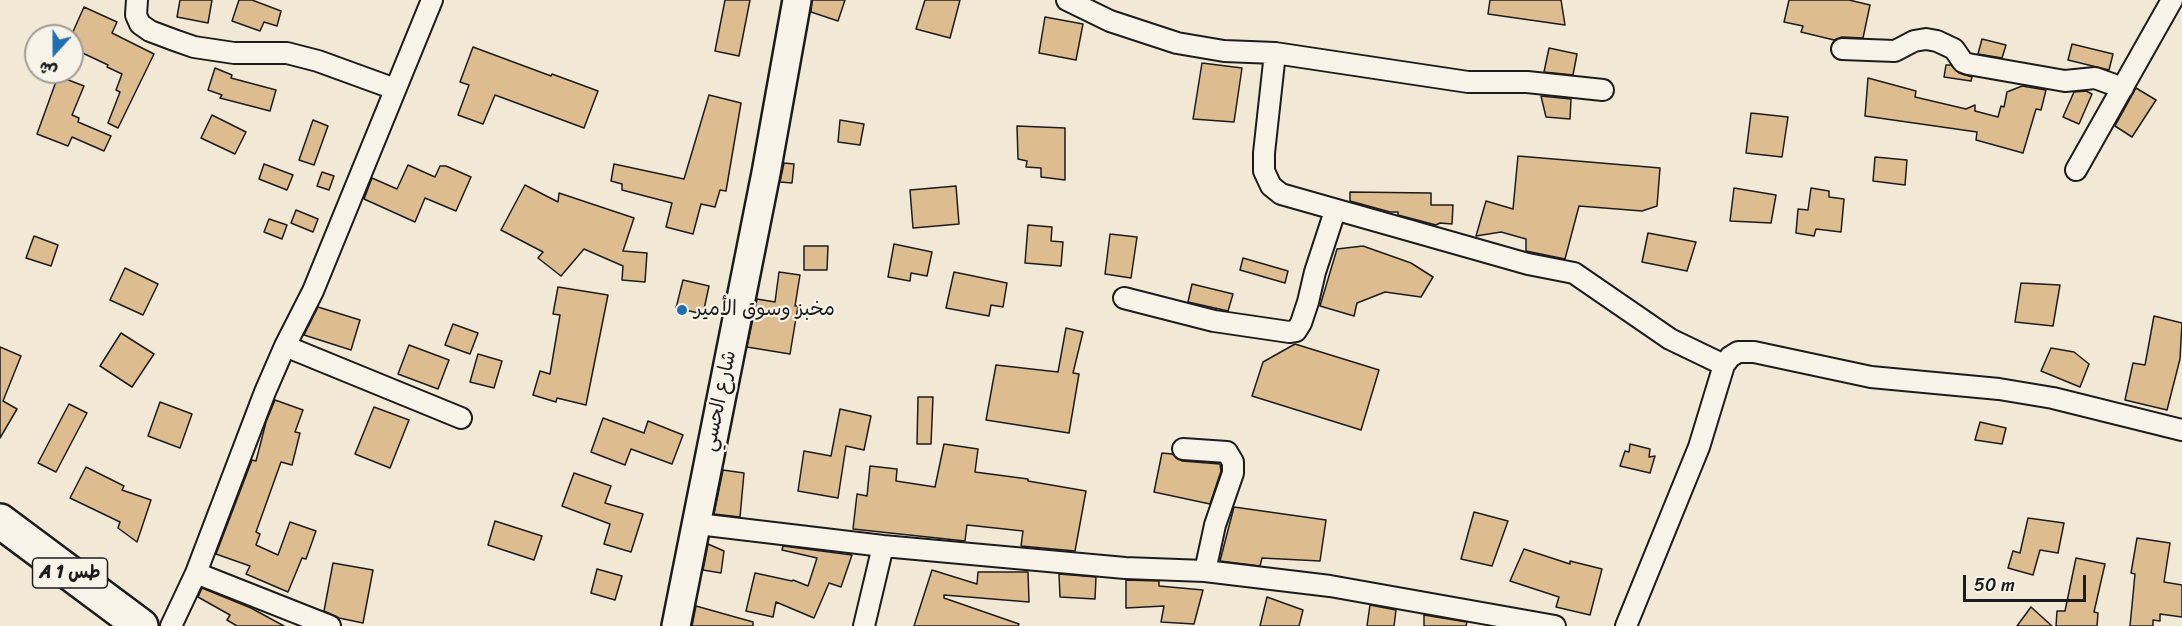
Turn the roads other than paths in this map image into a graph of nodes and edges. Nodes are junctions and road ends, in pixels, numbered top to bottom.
1 (137, 0) edge
2 (432, 0) edge
3 (797, 0) edge
4 (1067, 0) edge
5 (2172, 0) edge
6 (1842, 49) dead end
7 (1275, 53) junction
8 (2123, 88) junction
9 (395, 89) junction
10 (1603, 90) dead end
11 (2076, 170) dead end
12 (1335, 210) junction
13 (1124, 298) dead end
14 (285, 346) junction
15 (1724, 365) junction
16 (461, 418) dead end
17 (2182, 430) edge
18 (1184, 449) dead end
19 (0, 521) edge
20 (698, 524) junction
21 (883, 546) junction
22 (0, 547) edge
23 (1205, 571) junction
24 (196, 573) junction
25 (106, 626) edge
26 (141, 626) edge
27 (171, 626) edge
28 (330, 626) edge
29 (676, 626) edge
30 (864, 626) edge
31 (1555, 626) edge
32 (1626, 626) edge

1 - 9 street
2 - 9 street
3 - 20 street, شارع الحسي
4 - 7 street
5 - 8 street
6 - 8 street
7 - 10 street
7 - 12 street
8 - 11 street
9 - 14 street
12 - 13 street
12 - 15 street
14 - 16 street
14 - 24 street
15 - 17 street
15 - 32 street
18 - 23 street
19 - 26 highway, A 1 طس
20 - 21 street
20 - 29 street, شارع الحسي
21 - 23 street
21 - 30 street
22 - 25 highway, A 1 طس
23 - 31 street
24 - 27 street
24 - 28 street

